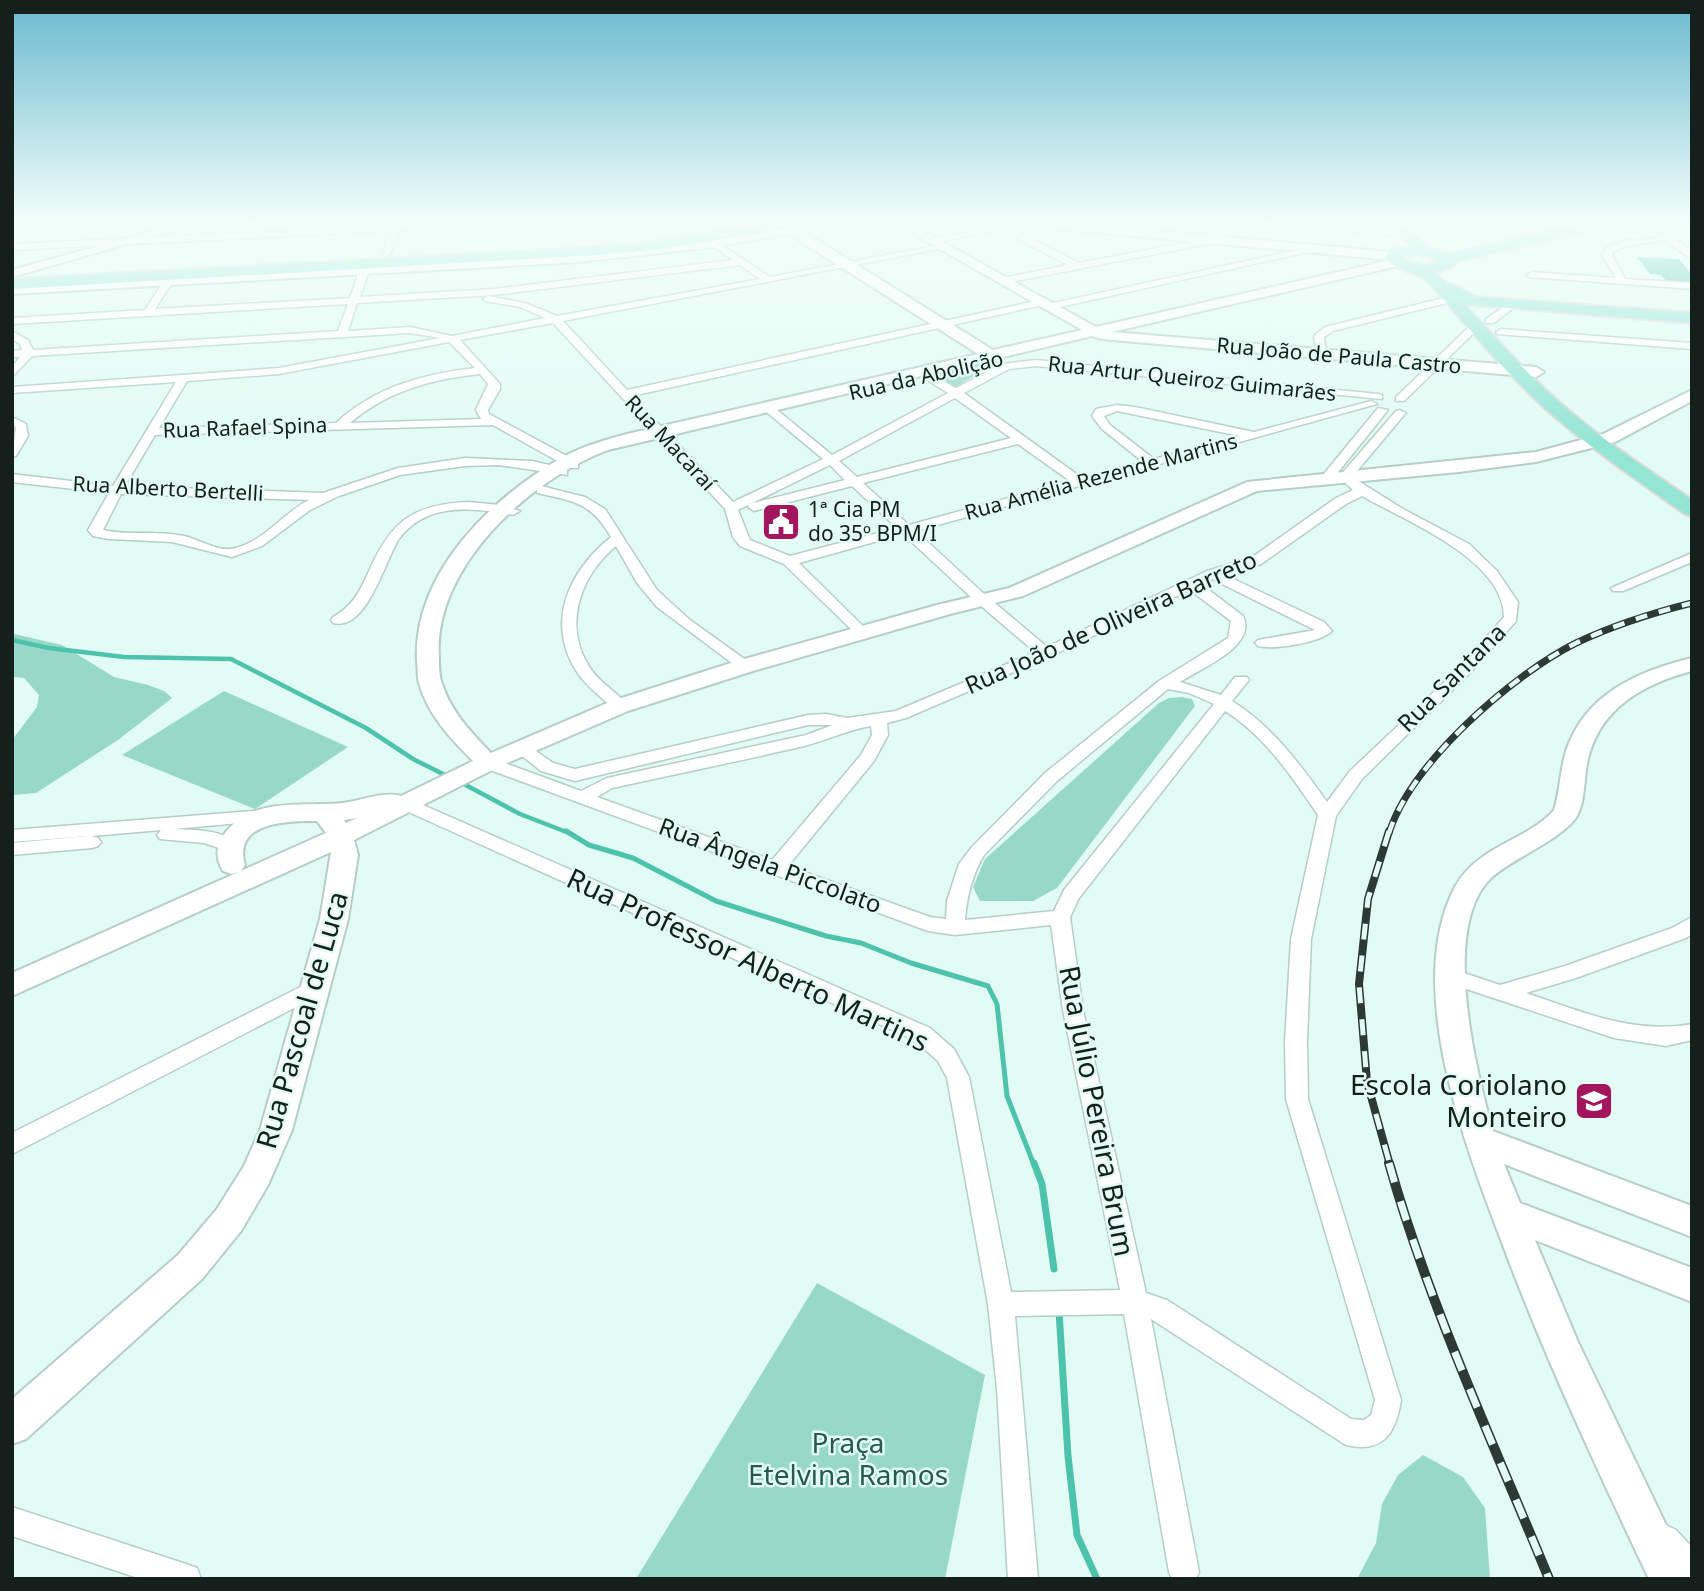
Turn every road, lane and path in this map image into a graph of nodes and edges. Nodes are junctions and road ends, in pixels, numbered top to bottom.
1 (160, 294) edge
2 (356, 294) edge
3 (468, 294) edge
4 (690, 294) edge
5 (896, 294) edge
6 (1031, 294) edge
7 (1094, 294) edge
8 (1272, 294) edge
9 (1451, 294) edge
10 (1456, 294) edge
11 (1456, 294) edge
12 (1458, 294) edge
13 (1467, 294) edge
14 (449, 296) junction
15 (353, 302) junction
16 (1476, 302) junction
17 (1048, 304) junction
18 (1512, 305) junction
19 (147, 314) junction
20 (1691, 315) edge
21 (555, 319) junction
22 (12, 321) edge
23 (943, 325) junction
24 (1122, 328) junction
25 (342, 333) junction
26 (1098, 333) junction
27 (12, 334) edge
28 (1483, 334) junction
29 (454, 338) junction
30 (1152, 341) junction
31 (1692, 346) edge
32 (29, 353) junction
33 (12, 354) edge
34 (1322, 354) junction
35 (1036, 357) junction
36 (998, 361) junction
37 (1445, 365) junction
38 (483, 370) junction
39 (1516, 371) junction
40 (1536, 372) junction
41 (12, 374) edge
42 (928, 376) junction
43 (181, 380) junction
44 (12, 390) edge
45 (956, 393) junction
46 (624, 394) junction
47 (1692, 395) edge
48 (1377, 404) junction
49 (1403, 405) junction
50 (770, 409) junction
51 (12, 420) edge
52 (492, 422) junction
53 (340, 425) junction
54 (149, 432) junction
55 (661, 433) junction
56 (1253, 435) junction
57 (1019, 440) junction
58 (1603, 440) junction
59 (12, 453) edge
60 (831, 460) junction
61 (1152, 463) junction
62 (565, 467) junction
63 (1343, 472) junction
64 (12, 478) edge
65 (794, 478) junction
66 (853, 481) junction
67 (1080, 483) junction
68 (118, 489) junction
69 (541, 490) junction
70 (813, 490) junction
71 (1362, 491) junction
72 (1692, 495) edge
73 (323, 497) junction
74 (508, 510) junction
75 (732, 510) junction
76 (1692, 510) edge
77 (906, 530) junction
78 (617, 539) junction
79 (1692, 557) edge
80 (789, 561) junction
81 (1212, 574) junction
82 (1192, 584) junction
83 (1618, 588) dead end
84 (980, 599) junction
85 (338, 620) dead end
86 (863, 633) junction
87 (1263, 643) dead end
88 (1046, 653) junction
89 (1692, 664) edge
90 (745, 666) junction
91 (1241, 680) dead end
92 (1165, 684) junction
93 (1225, 701) junction
94 (620, 706) junction
95 (878, 720) junction
96 (847, 723) junction
97 (520, 748) junction
98 (479, 767) junction
99 (575, 775) junction
100 (546, 783) junction
101 (424, 795) junction
102 (583, 797) junction
103 (1326, 815) junction
104 (269, 816) junction
105 (332, 826) junction
106 (12, 836) edge
107 (53, 846) junction
108 (12, 849) edge
109 (230, 855) junction
110 (12, 863) edge
111 (775, 869) junction
112 (263, 874) junction
113 (173, 914) junction
114 (1060, 917) junction
115 (1692, 924) edge
116 (955, 928) junction
117 (1452, 977) junction
118 (12, 985) edge
119 (314, 988) junction
120 (1498, 993) junction
121 (1692, 1032) edge
122 (1480, 1140) junction
123 (12, 1144) edge
124 (1508, 1214) junction
125 (1692, 1222) edge
126 (1692, 1285) edge
127 (1135, 1302) junction
128 (1001, 1304) junction
129 (12, 1424) edge
130 (1636, 1506) junction
131 (12, 1521) edge
132 (1692, 1569) edge
133 (1184, 1572) dead end
134 (186, 1579) edge
135 (1023, 1579) edge
136 (1671, 1579) edge

1 - 19 street
2 - 15 street
3 - 14 street
4 - 21 street
5 - 23 main road
6 - 17 main road
7 - 17 street
8 - 24 main road, Rua da Abolição
9 - 34 street
10 - 16 main road
11 - 28 main road
12 - 16 main road
13 - 20 main road
14 - 15 street
14 - 21 street, Rua Macaraí
15 - 19 street
15 - 25 street
16 - 18 main road
16 - 28 main road
17 - 23 street
17 - 26 main road
18 - 20 main road
18 - 28 street
19 - 22 street
21 - 29 street
21 - 46 street, Rua Macaraí
23 - 36 main road
23 - 46 street
24 - 26 main road, Rua da Abolição
24 - 30 main road
25 - 29 street
25 - 32 street
26 - 30 main road, Rua João de Paula Castro
26 - 35 main road, Rua da Abolição
26 - 36 main road, Rua da Abolição
27 - 32 street
28 - 31 street
28 - 37 street
28 - 37 street
28 - 39 main road
28 - 40 main road
29 - 38 street
29 - 43 street
30 - 34 main road, Rua João de Paula Castro
32 - 33 street
32 - 41 street
34 - 37 main road, Rua João de Paula Castro
35 - 36 main road, Rua da Abolição
35 - 48 street, Rua Artur Queiroz Guimarães
36 - 42 main road, Rua da Abolição
36 - 45 street
36 - 50 main road, Rua da Abolição
37 - 39 main road, Rua João de Paula Castro
37 - 49 street
38 - 52 street
38 - 53 street
39 - 40 main road, Rua João de Paula Castro
39 - 58 main road
40 - 58 main road
42 - 45 street
42 - 50 main road, Rua da Abolição
43 - 44 street
43 - 54 street
45 - 57 street
45 - 60 street
46 - 55 street, Rua Macaraí
47 - 58 main road
48 - 49 street, Rua Artur Queiroz Guimarães
48 - 56 street, Rua Amélia Rezende Martins
48 - 63 street
49 - 63 street
50 - 55 main road, Rua da Abolição
50 - 60 street
51 - 59 street
52 - 53 street, Rua Rafael Spina
52 - 62 street
53 - 54 street, Rua Rafael Spina
54 - 68 street
55 - 62 main road, Rua da Abolição
55 - 75 street, Rua Macaraí
56 - 61 street, Rua Amélia Rezende Martins
56 - 61 street
57 - 66 street
57 - 67 street
58 - 63 main road
58 - 72 main road
58 - 76 main road
60 - 65 street
60 - 66 street
61 - 67 street, Rua Amélia Rezende Martins
62 - 69 main road, Rua da Abolição
62 - 73 street
62 - 74 main road, Rua da Abolição
63 - 71 street, Rua Santana
63 - 84 main road
64 - 68 street, Rua Alberto Bertelli
65 - 70 street
65 - 75 street
66 - 70 street
66 - 77 street
67 - 77 street, Rua Amélia Rezende Martins
68 - 73 street, Rua Alberto Bertelli
68 - 73 street
69 - 74 main road, Rua da Abolição
69 - 78 street
70 - 75 street
71 - 81 street, Rua João de Oliveira Barreto
71 - 103 street, Rua Santana
74 - 85 street
74 - 98 main road, Rua da Abolição
75 - 80 street, Rua Macaraí
77 - 80 street, Rua Amélia Rezende Martins
77 - 84 street
78 - 90 street
78 - 94 street
79 - 83 street
80 - 86 street, Rua Macaraí
81 - 82 street, Rua João de Oliveira Barreto
81 - 87 street
82 - 88 street, Rua João de Oliveira Barreto
82 - 92 street
84 - 86 main road
84 - 88 street
86 - 90 main road
88 - 95 street, Rua João de Oliveira Barreto
89 - 117 main road
90 - 94 main road
91 - 93 street
92 - 93 street
92 - 116 street
93 - 103 street
93 - 114 street
94 - 97 main road
95 - 96 street, Rua João de Oliveira Barreto
95 - 111 street
96 - 99 street, Rua João de Oliveira Barreto
96 - 102 street, Rua João de Oliveira Barreto
97 - 98 main road
97 - 99 street
98 - 100 street, Rua Ângela Piccolato
98 - 101 main road
99 - 100 street, Rua João de Oliveira Barreto
100 - 102 street, Rua Ângela Piccolato
101 - 105 main road
101 - 128 street, Rua Professor Alberto Martins
102 - 111 street, Rua Ângela Piccolato
103 - 127 street
104 - 105 main road
104 - 106 street
104 - 109 main road
105 - 112 main road
105 - 119 main road, Rua Pascoal de Luca
107 - 108 street
107 - 109 street
107 - 110 street
109 - 112 main road
109 - 113 main road
111 - 116 street, Rua Ângela Piccolato
112 - 113 main road
113 - 118 main road
114 - 116 street, Rua Ângela Piccolato
114 - 127 street, Rua Júlio Pereira Brum
115 - 120 street
117 - 120 street
117 - 122 main road
119 - 123 street
119 - 129 main road, Rua Pascoal de Luca
120 - 121 street
122 - 124 main road
122 - 125 main road
124 - 126 main road
124 - 130 main road
127 - 128 street
127 - 133 street, Rua Júlio Pereira Brum
128 - 135 street, Rua Professor Alberto Martins
130 - 132 street
130 - 136 main road
131 - 134 street

